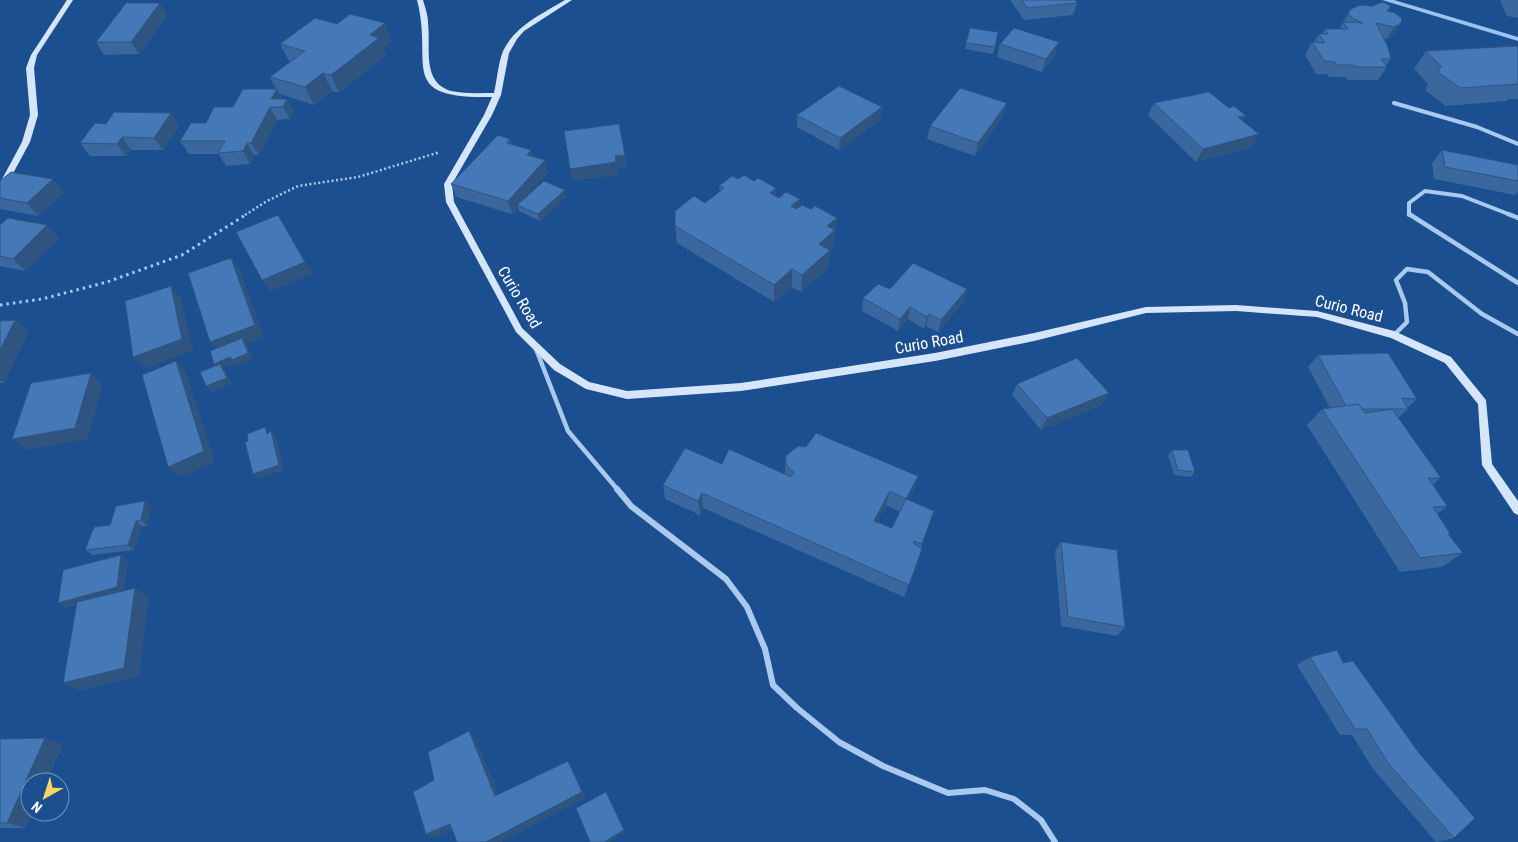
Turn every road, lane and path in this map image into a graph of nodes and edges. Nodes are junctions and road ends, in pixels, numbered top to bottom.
1 (70, 0) edge
2 (420, 0) edge
3 (569, 0) edge
4 (497, 95) junction
5 (1394, 103) dead end
6 (1518, 144) edge
7 (470, 145) junction
8 (0, 190) edge
9 (1518, 218) edge
10 (1518, 283) edge
11 (0, 305) edge
12 (1518, 334) edge
13 (1394, 335) junction
14 (536, 348) junction
15 (1518, 510) edge
16 (1055, 842) edge

1 - 8 main road
2 - 4 main road
3 - 4 main road, Curio Road
4 - 7 main road, Curio Road
5 - 6 street
7 - 11 path
7 - 14 main road, Curio Road
9 - 10 street
12 - 13 street
13 - 14 main road, Curio Road
13 - 15 main road, Curio Road
14 - 16 street

